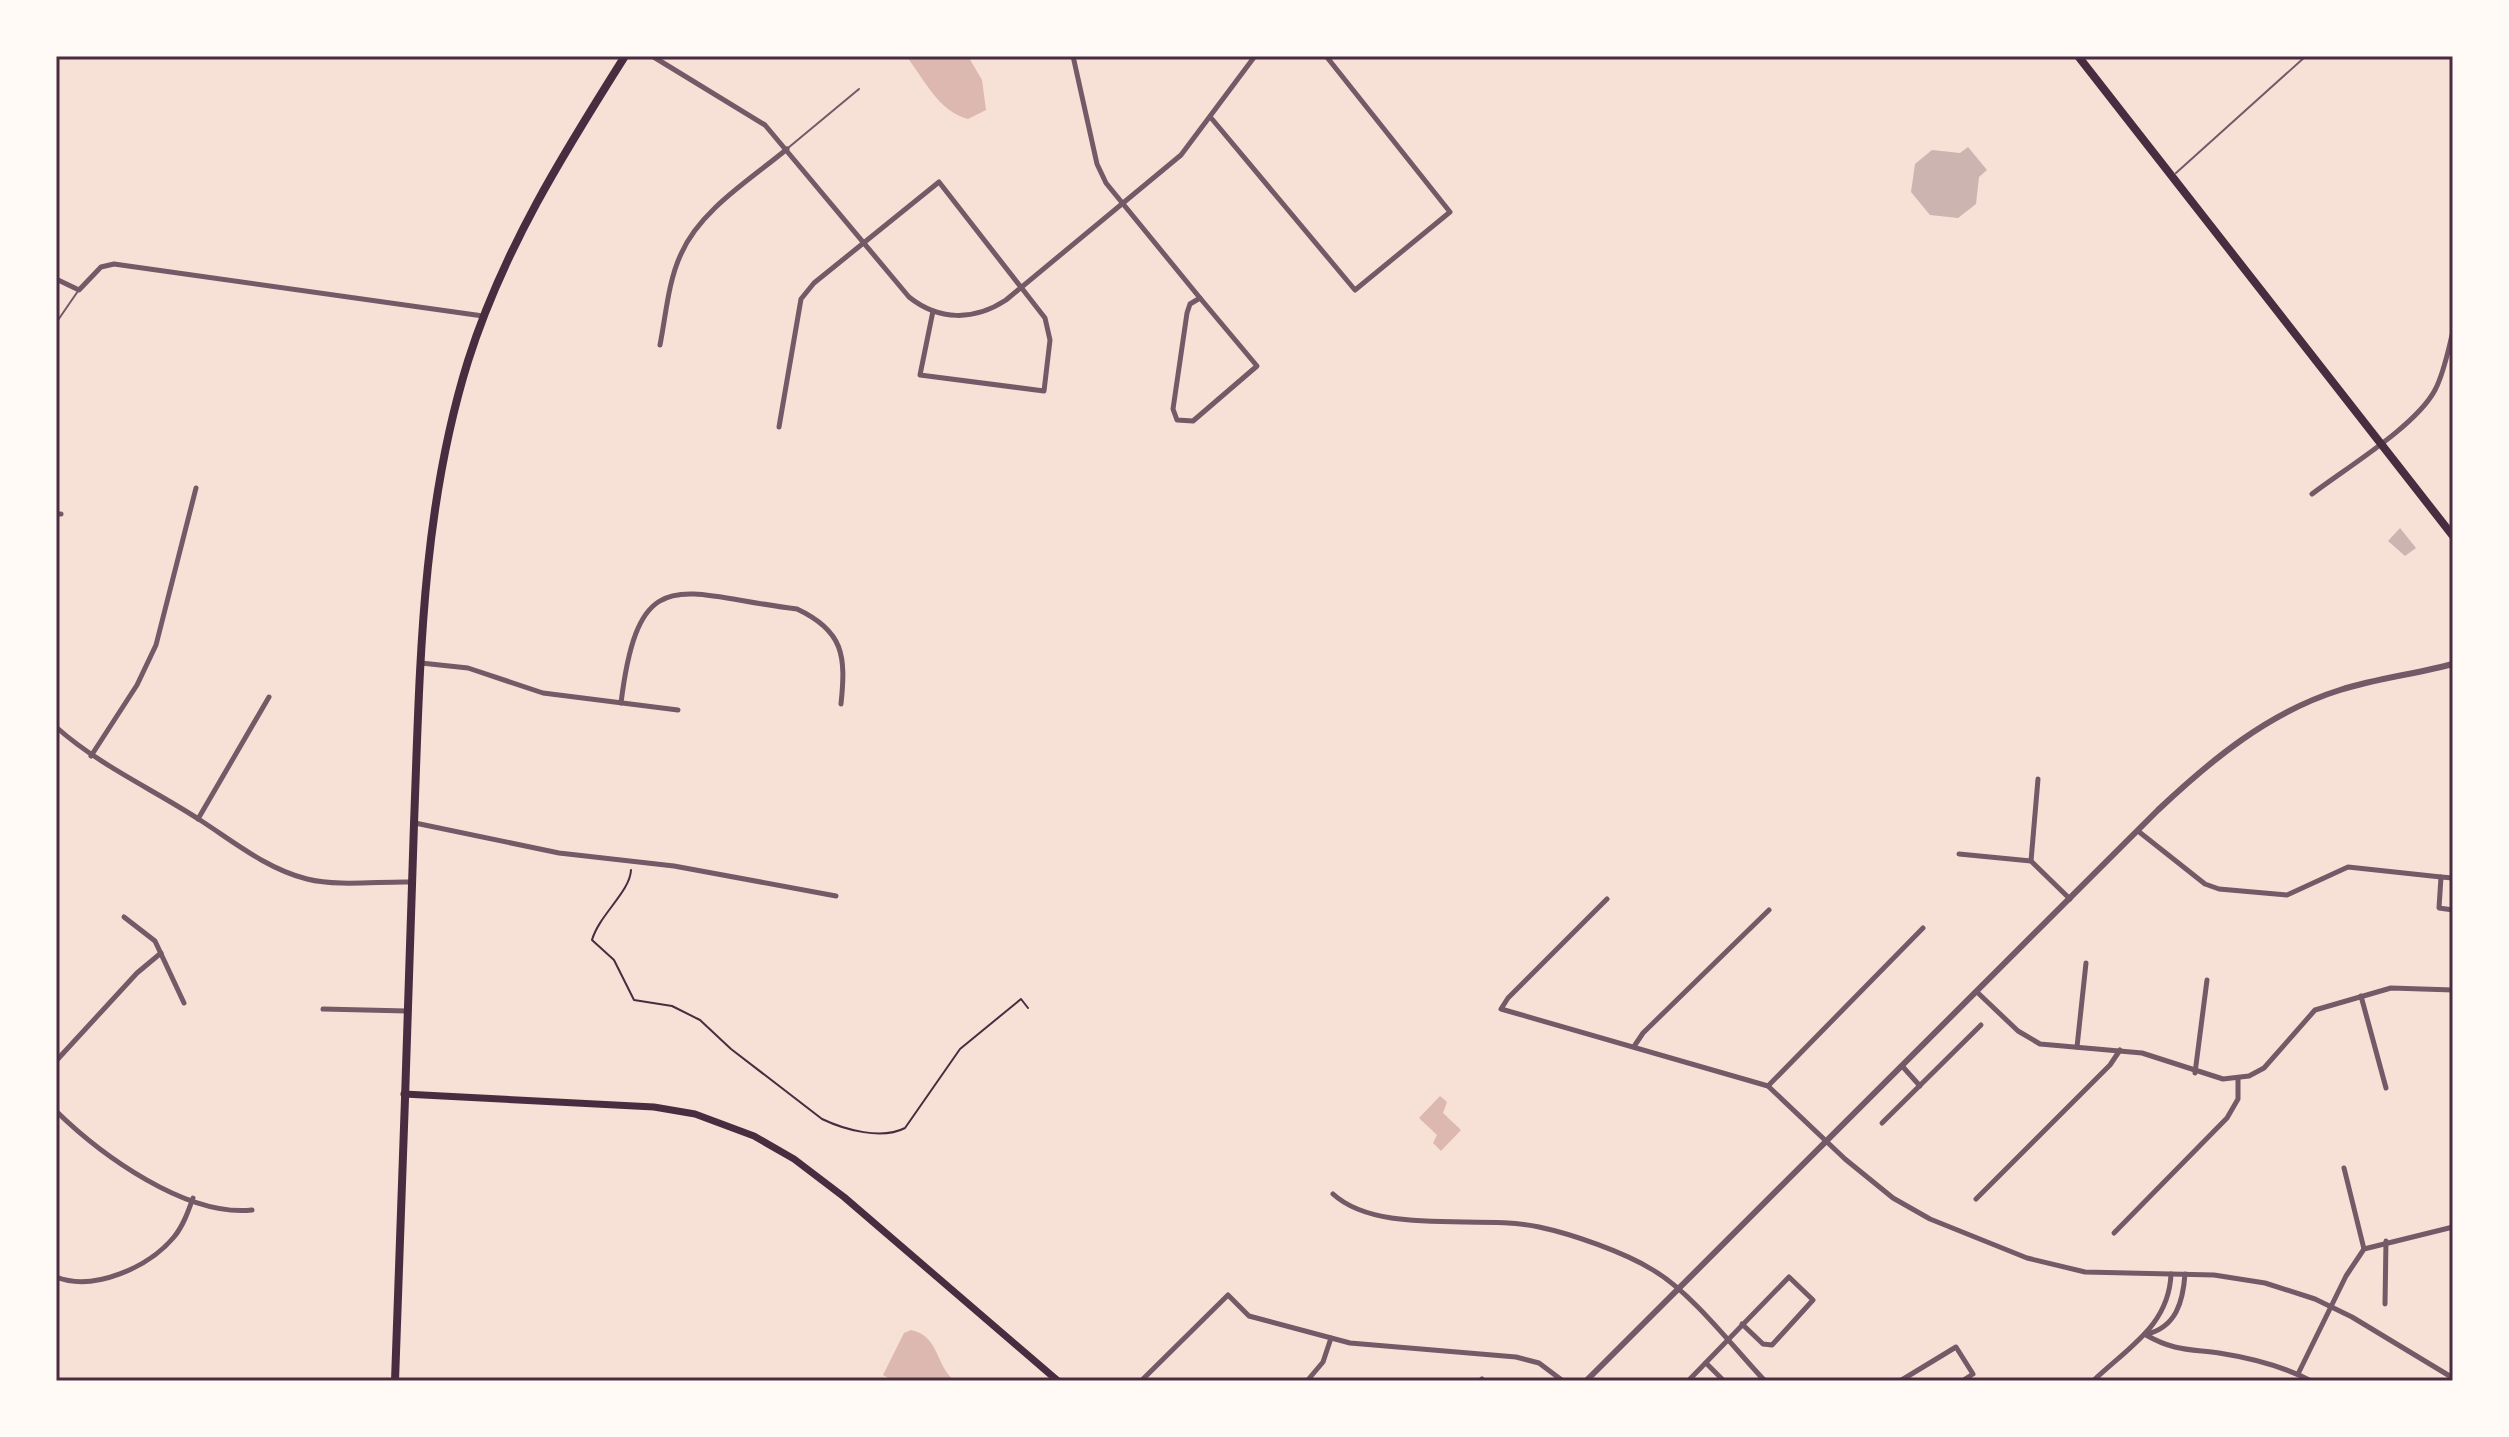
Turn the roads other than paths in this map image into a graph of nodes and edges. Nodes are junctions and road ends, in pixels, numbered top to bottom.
1 (625, 56) edge
2 (652, 56) edge
3 (1073, 56) edge
4 (1255, 56) edge
5 (1326, 56) edge
6 (2078, 56) edge
7 (2306, 56) edge
8 (859, 89) dead end
9 (1212, 119) junction
10 (787, 149) junction
11 (2172, 177) junction
12 (1123, 204) junction
13 (863, 242) junction
14 (56, 279) edge
15 (1024, 286) junction
16 (79, 290) junction
17 (1200, 298) junction
18 (933, 311) junction
19 (484, 316) junction
20 (56, 323) edge
21 (2453, 331) edge
22 (660, 345) dead end
23 (779, 427) dead end
24 (2381, 442) junction
25 (196, 488) dead end
26 (2312, 494) dead end
27 (2435, 513) junction
28 (2453, 528) edge
29 (2453, 536) edge
30 (420, 663) junction
31 (2453, 664) edge
32 (269, 697) dead end
33 (621, 703) junction
34 (841, 704) dead end
35 (678, 710) dead end
36 (56, 727) edge
37 (91, 756) junction
38 (2038, 779) dead end
39 (198, 819) junction
40 (414, 823) junction
41 (2138, 831) junction
42 (1959, 854) dead end
43 (2031, 861) junction
44 (2441, 877) junction
45 (2453, 878) edge
46 (412, 882) junction
47 (836, 896) dead end
48 (1607, 899) dead end
49 (2070, 899) junction
50 (1769, 910) dead end
51 (2453, 910) edge
52 (124, 917) dead end
53 (1923, 928) dead end
54 (161, 953) junction
55 (2086, 963) dead end
56 (2207, 980) dead end
57 (2453, 990) edge
58 (1977, 992) junction
59 (2361, 996) junction
60 (184, 1003) dead end
61 (323, 1009) dead end
62 (407, 1011) junction
63 (1981, 1025) dead end
64 (1635, 1045) junction
65 (2077, 1047) junction
66 (2120, 1050) junction
67 (56, 1061) edge
68 (1903, 1067) junction
69 (2195, 1073) junction
70 (2238, 1079) junction
71 (1768, 1086) junction
72 (1920, 1086) junction
73 (2386, 1088) dead end
74 (404, 1094) junction
75 (56, 1111) edge
76 (1882, 1123) dead end
77 (1825, 1141) junction
78 (2344, 1168) dead end
79 (1333, 1194) dead end
80 (193, 1198) junction
81 (1976, 1199) dead end
82 (252, 1210) dead end
83 (2453, 1227) edge
84 (2114, 1233) dead end
85 (2386, 1241) junction
86 (2364, 1249) junction
87 (2171, 1274) junction
88 (2185, 1274) junction
89 (56, 1277) edge
90 (1677, 1289) junction
91 (2385, 1304) dead end
92 (2330, 1306) junction
93 (1742, 1324) junction
94 (2146, 1335) junction
95 (1331, 1338) junction
96 (1726, 1340) junction
97 (1706, 1363) junction
98 (2298, 1374) junction
99 (2453, 1378) edge
100 (395, 1381) edge
101 (1058, 1381) edge
102 (1141, 1381) edge
103 (1307, 1381) edge
104 (1563, 1381) edge
105 (1586, 1381) edge
106 (1688, 1381) edge
107 (1724, 1381) edge
108 (1765, 1381) edge
109 (1900, 1381) edge
110 (1962, 1381) edge
111 (2093, 1381) edge
112 (2311, 1381) edge

1 - 19 main road
2 - 10 street
3 - 12 street
4 - 9 street
5 - 9 street
6 - 11 main road
7 - 11 lane
8 - 10 lane
9 - 12 street
10 - 13 street
10 - 22 street
11 - 24 main road
12 - 15 street
12 - 17 street
13 - 15 street
13 - 18 street
13 - 23 street
14 - 16 street
15 - 18 street
15 - 18 street
16 - 19 street
16 - 20 lane
17 - 17 street
19 - 30 main road
21 - 24 street
24 - 26 street
24 - 27 main road
25 - 37 street
27 - 28 main road
27 - 29 main road
30 - 33 street
30 - 40 main road
31 - 41 street
32 - 39 street
33 - 34 street
33 - 35 street
36 - 37 street
37 - 39 street
38 - 43 street
39 - 46 street
40 - 46 main road
40 - 47 street
41 - 44 street
41 - 49 street
42 - 43 street
43 - 49 street
44 - 45 street
44 - 51 street
46 - 62 main road
48 - 64 street
49 - 58 street
50 - 64 street
52 - 54 street
53 - 71 street
54 - 60 street
54 - 67 street
55 - 65 street
56 - 69 street
57 - 59 street
58 - 65 street
58 - 68 street
59 - 70 street
59 - 73 street
61 - 62 street
62 - 74 main road
63 - 72 street
64 - 71 street
65 - 66 street
66 - 69 street
66 - 81 street
68 - 72 street
68 - 77 street
69 - 70 street
70 - 84 street
71 - 77 street
72 - 76 street
74 - 100 main road
74 - 101 main road
75 - 80 street
77 - 87 street
77 - 90 street
78 - 86 street
79 - 90 street
80 - 82 street
80 - 89 street
83 - 85 street
85 - 86 street
85 - 91 street
86 - 92 street
87 - 88 street
87 - 94 street
88 - 92 street
88 - 94 street
90 - 96 street
90 - 105 street
92 - 98 street
92 - 99 street
93 - 93 street
93 - 96 street
94 - 98 street
94 - 111 street
95 - 102 street
95 - 103 street
95 - 104 street
96 - 97 street
96 - 108 street
97 - 106 street
97 - 107 street
98 - 112 street
109 - 110 street

